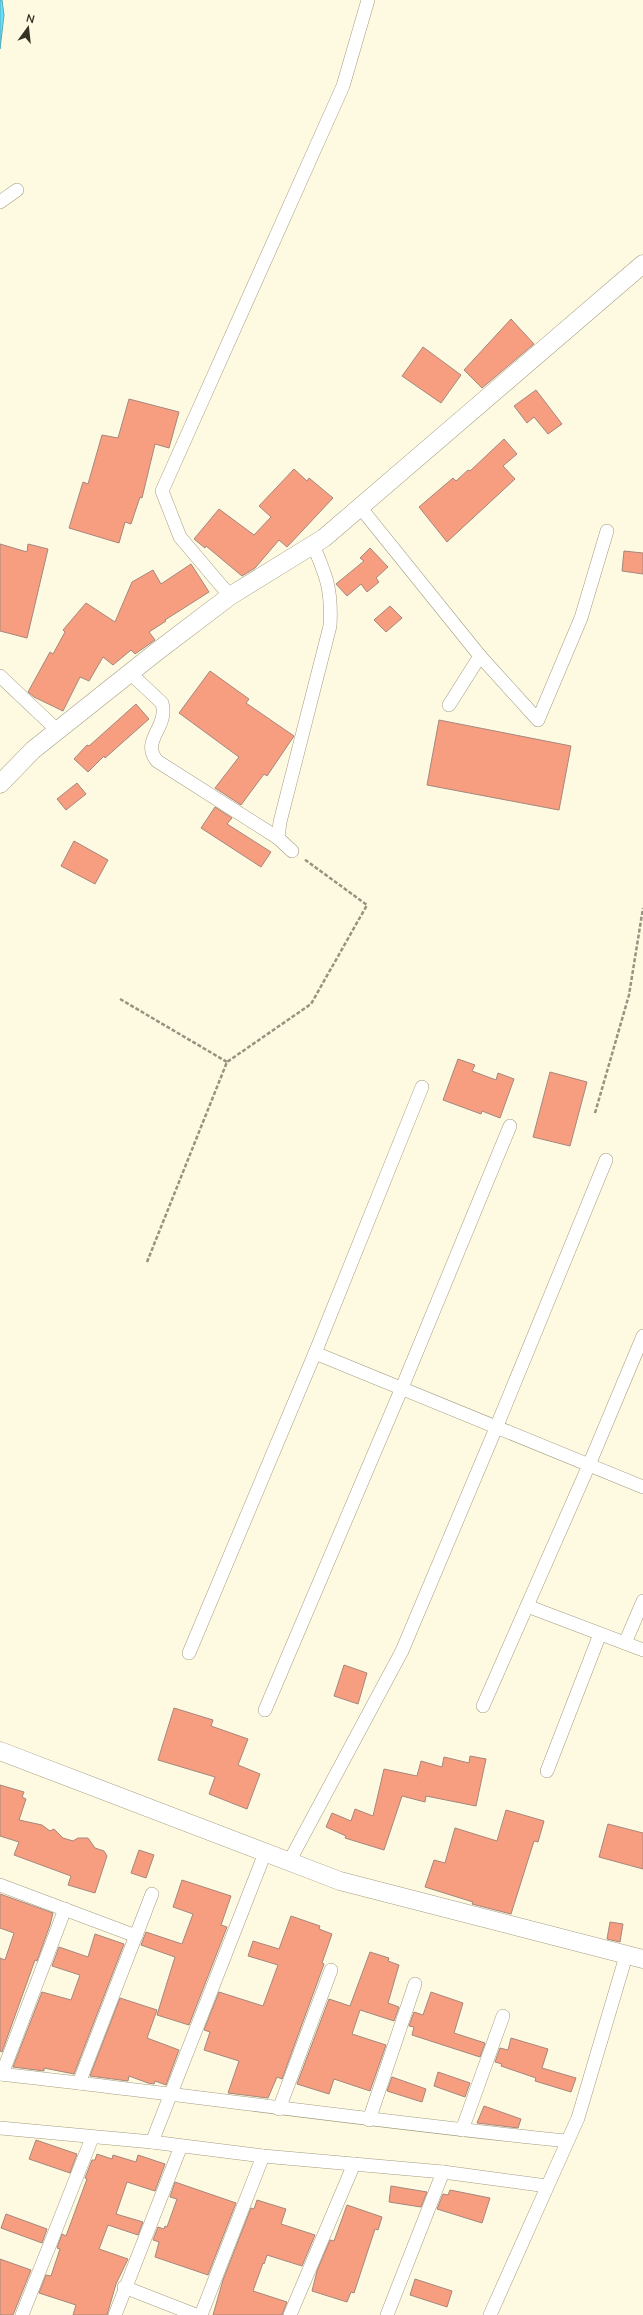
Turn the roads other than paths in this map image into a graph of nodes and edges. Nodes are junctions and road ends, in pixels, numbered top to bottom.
1 (368, 0) edge
2 (17, 190) dead end
3 (0, 202) edge
4 (643, 264) edge
5 (360, 507) junction
6 (607, 531) dead end
7 (313, 545) junction
8 (230, 596) junction
9 (480, 656) junction
10 (130, 673) junction
11 (0, 676) edge
12 (449, 705) dead end
13 (58, 730) junction
14 (0, 784) edge
15 (278, 838) junction
16 (292, 851) road end
17 (422, 1087) dead end
18 (510, 1126) dead end
19 (606, 1160) dead end
20 (643, 1336) edge
21 (314, 1353) junction
22 (401, 1390) junction
23 (496, 1428) junction
24 (589, 1465) junction
25 (643, 1487) edge
26 (643, 1601) edge
27 (527, 1606) junction
28 (600, 1634) junction
29 (625, 1643) junction
30 (643, 1650) edge
31 (189, 1653) dead end
32 (483, 1706) dead end
33 (265, 1710) dead end
34 (0, 1751) edge
35 (547, 1771) dead end
36 (265, 1853) junction
37 (289, 1862) junction
38 (0, 1884) edge
39 (152, 1894) dead end
40 (65, 1909) junction
41 (136, 1936) junction
42 (634, 1957) edge
43 (331, 1970) dead end
44 (415, 1984) dead end
45 (503, 2016) dead end
46 (1, 2074) edge
47 (79, 2083) junction
48 (171, 2093) junction
49 (279, 2109) junction
50 (369, 2120) junction
51 (0, 2128) edge
52 (462, 2130) junction
53 (92, 2138) junction
54 (567, 2141) junction
55 (152, 2142) junction
56 (180, 2146) junction
57 (263, 2156) junction
58 (354, 2164) junction
59 (443, 2172) junction
60 (547, 2186) junction
61 (124, 2287) junction
62 (22, 2315) edge
63 (115, 2315) edge
64 (196, 2315) edge
65 (202, 2315) edge
66 (290, 2315) edge
67 (387, 2315) edge
68 (490, 2315) edge

1 - 8 street
2 - 3 street
4 - 5 main road
5 - 7 main road
5 - 9 street
6 - 9 street
7 - 8 main road
7 - 15 street
8 - 10 main road
9 - 12 street
10 - 13 main road
10 - 15 street
11 - 13 street
13 - 14 main road
15 - 16 street
17 - 21 street
18 - 22 street
19 - 23 street
20 - 24 street
21 - 22 street
21 - 31 street
22 - 23 street
22 - 33 street
23 - 24 street
23 - 37 street
24 - 25 street
24 - 27 street
26 - 29 street
27 - 28 street
27 - 32 street
28 - 29 street
28 - 35 street
29 - 30 street
34 - 36 main road
36 - 37 main road
36 - 48 street
37 - 42 main road
38 - 40 street
39 - 41 street
40 - 41 street
40 - 46 street
41 - 47 street
42 - 54 street
43 - 49 street
44 - 50 street
45 - 52 street
46 - 47 street
47 - 48 street
48 - 49 street
48 - 55 street
49 - 50 street
50 - 52 street
51 - 53 street
52 - 54 street
53 - 55 street
53 - 62 street
54 - 60 street
55 - 56 street
56 - 57 street
56 - 61 street
57 - 58 street
57 - 65 street
58 - 59 street
58 - 66 street
59 - 60 street
59 - 67 street
60 - 68 street
61 - 63 street
61 - 64 street

